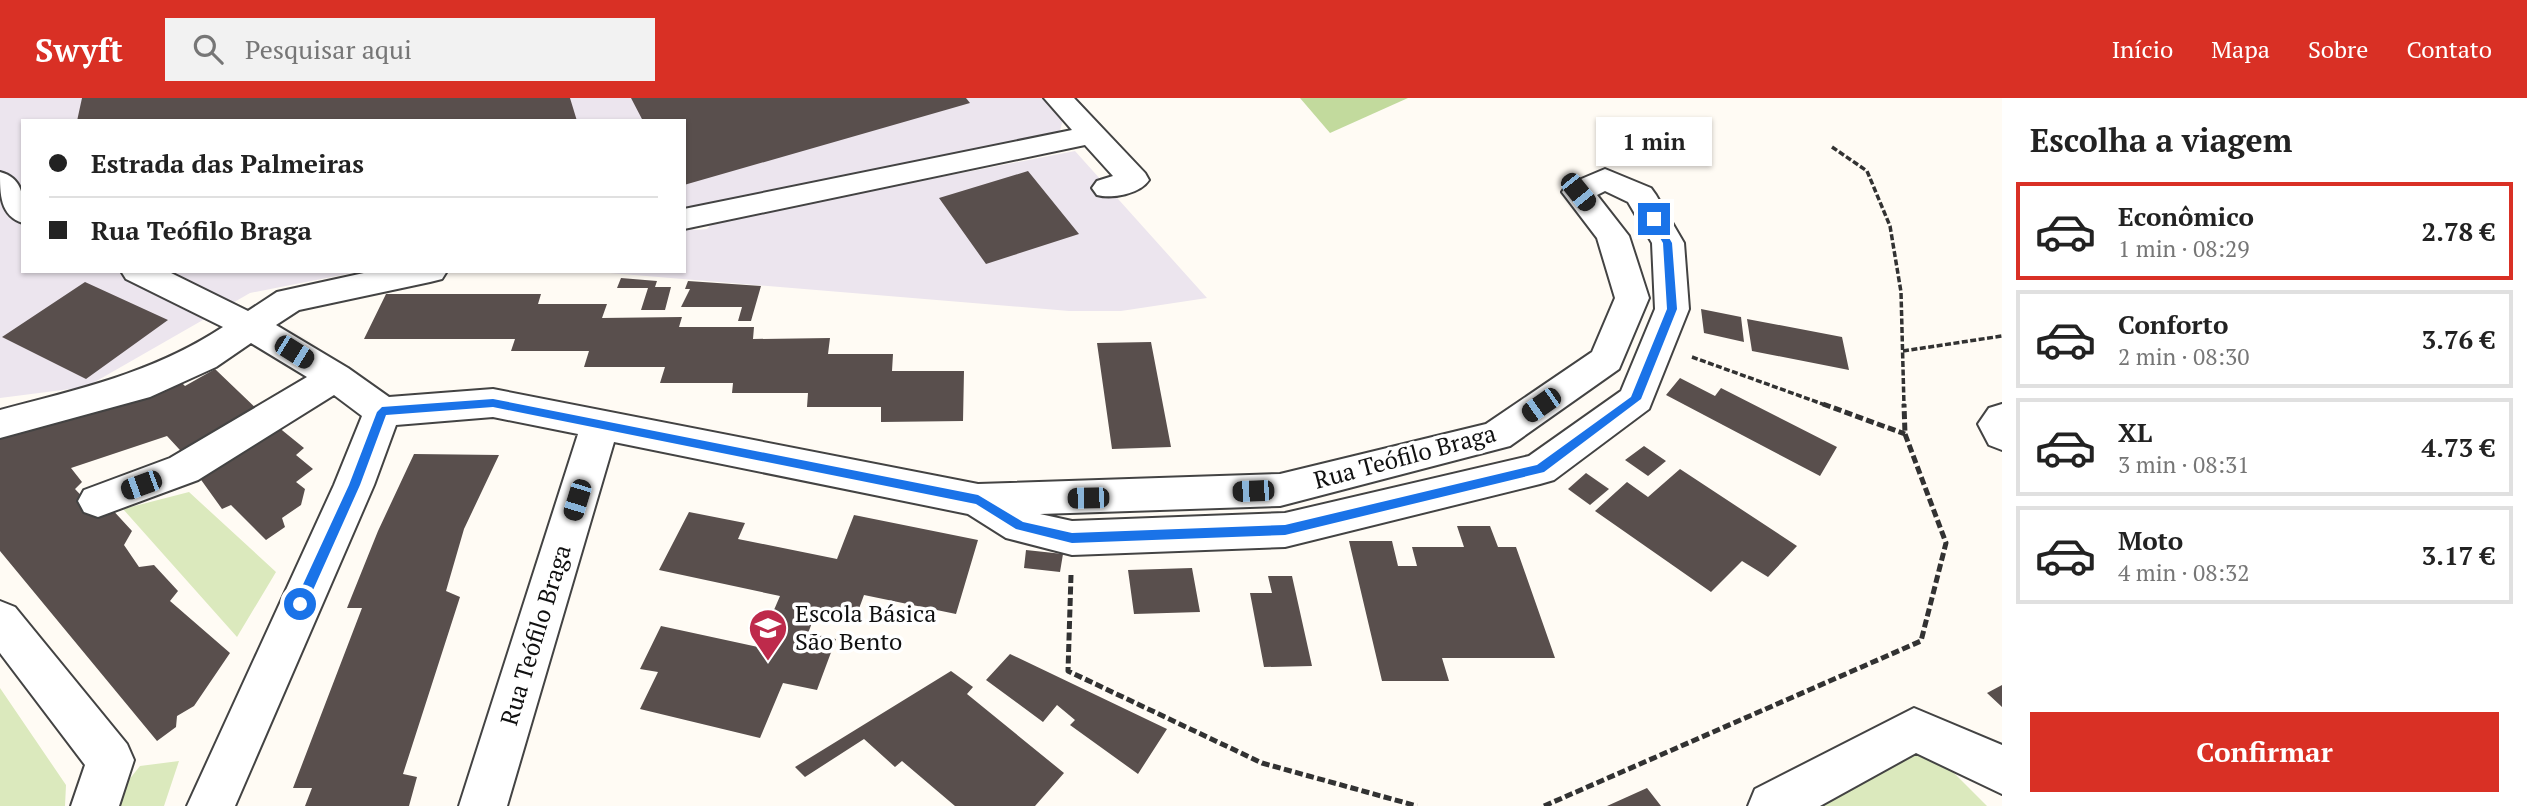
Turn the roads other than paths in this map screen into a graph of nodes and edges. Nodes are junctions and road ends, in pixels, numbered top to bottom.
1 (1058, 98) edge
2 (1092, 135) junction
3 (0, 183) edge
4 (1108, 188) dead end
5 (0, 204) edge
6 (21, 211) edge
7 (21, 212) edge
8 (686, 219) edge
9 (142, 273) edge
10 (420, 273) edge
11 (252, 327) junction
12 (335, 377) junction
13 (382, 412) junction
14 (2002, 418) edge
15 (0, 424) edge
16 (600, 424) junction
17 (2002, 435) edge
18 (978, 500) junction
19 (98, 501) dead end
20 (0, 620) edge
21 (2002, 771) edge
22 (95, 806) edge
23 (211, 806) edge
24 (483, 806) edge
25 (1772, 806) edge

1 - 2 street
2 - 4 street
2 - 8 street
3 - 6 street
5 - 7 street
9 - 11 street
10 - 11 street
11 - 12 street
11 - 15 street
12 - 13 street
12 - 19 street
13 - 16 street, Rua Teófilo Braga
13 - 23 street
14 - 17 street
16 - 18 street, Rua Teófilo Braga
16 - 24 street, Rua Teófilo Braga
18 - 18 street, Rua Teófilo Braga
20 - 22 street
21 - 25 street

